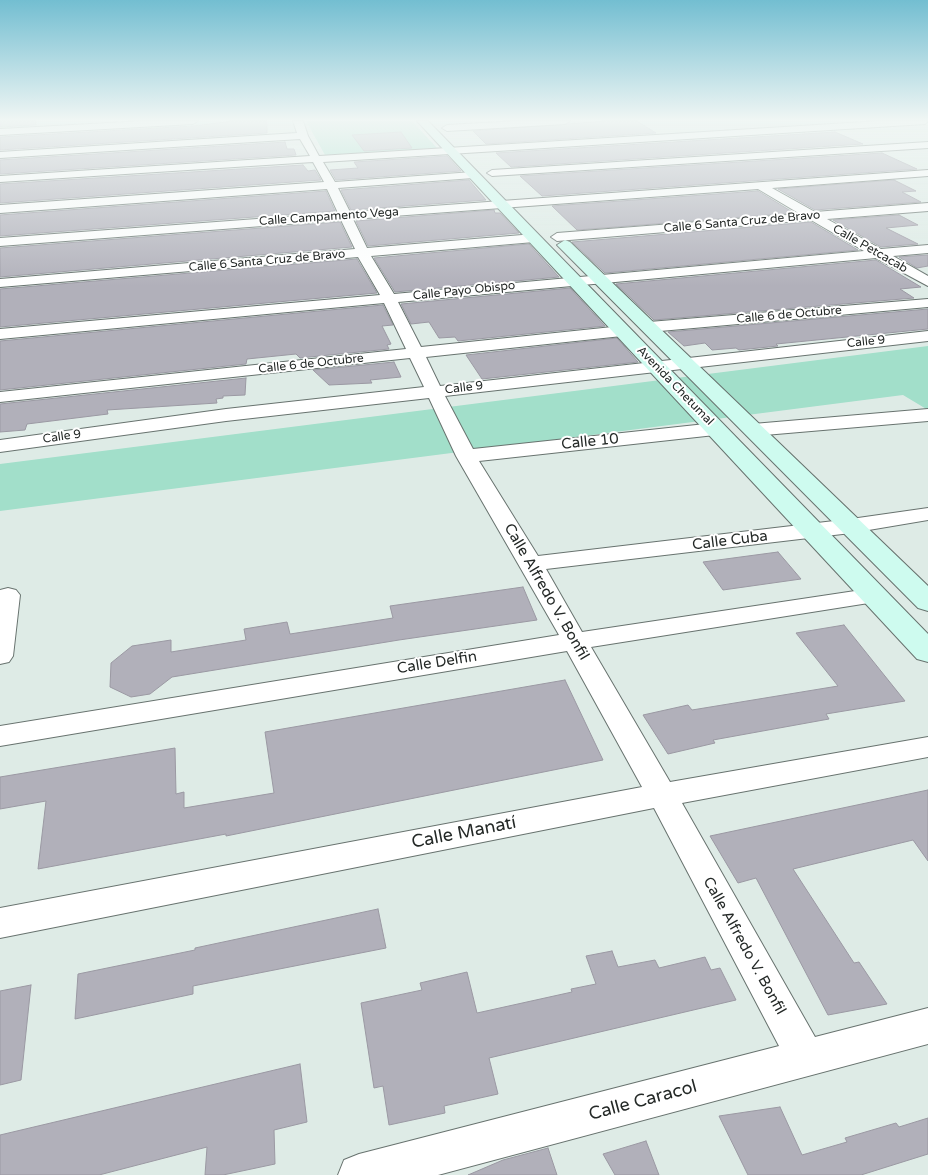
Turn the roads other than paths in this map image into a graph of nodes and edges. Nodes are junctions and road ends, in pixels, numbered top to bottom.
1 (50, 176) edge
2 (327, 176) edge
3 (458, 176) edge
4 (484, 176) edge
5 (485, 176) edge
6 (742, 176) edge
7 (891, 176) edge
8 (0, 179) edge
9 (332, 185) junction
10 (759, 186) junction
11 (522, 203) junction
12 (501, 204) junction
13 (928, 207) edge
14 (0, 209) edge
15 (346, 216) junction
16 (814, 216) junction
17 (557, 237) junction
18 (534, 238) junction
19 (0, 242) edge
20 (928, 249) edge
21 (363, 253) junction
22 (878, 253) junction
23 (599, 278) junction
24 (574, 280) junction
25 (928, 282) edge
26 (0, 283) edge
27 (389, 298) junction
28 (928, 302) edge
29 (649, 327) junction
30 (622, 331) junction
31 (0, 334) edge
32 (928, 336) edge
33 (415, 353) junction
34 (684, 362) junction
35 (654, 365) junction
36 (434, 392) junction
37 (0, 397) edge
38 (928, 415) edge
39 (715, 429) junction
40 (753, 430) junction
41 (0, 446) edge
42 (466, 456) junction
43 (928, 514) edge
44 (851, 526) junction
45 (813, 531) junction
46 (531, 564) junction
47 (875, 595) junction
48 (8, 596) dead end
49 (928, 602) edge
50 (575, 641) junction
51 (928, 652) edge
52 (0, 656) edge
53 (0, 736) edge
54 (928, 747) edge
55 (662, 795) junction
56 (0, 923) edge
57 (928, 1026) edge
58 (806, 1058) junction
59 (358, 1175) edge

1 - 8 street
2 - 9 street, Calle Alfredo V. Bonfil
3 - 9 street
4 - 12 main road, Avenida Chetumal
5 - 11 main road, Avenida Chetumal
6 - 10 street, Calle Petcacab
7 - 10 street, Calle Campamento Vega
9 - 14 street
9 - 15 street, Calle Alfredo V. Bonfil
10 - 11 street, Calle Campamento Vega
10 - 16 street, Calle Petcacab
11 - 12 street, Calle Campamento Vega
11 - 17 main road, Avenida Chetumal
12 - 15 street, Calle Campamento Vega
12 - 18 main road, Avenida Chetumal
13 - 16 street, Calle 6 Santa Cruz de Bravo
15 - 19 street, Calle Campamento Vega
15 - 21 street, Calle Alfredo V. Bonfil
16 - 17 street, Calle 6 Santa Cruz de Bravo
16 - 22 street, Calle Petcacab
17 - 23 main road, Avenida Chetumal
18 - 21 street, Calle 6 Santa Cruz de Bravo
18 - 24 main road, Avenida Chetumal
20 - 22 street, Calle Payo Obispo
21 - 26 street, Calle 6 Santa Cruz de Bravo
21 - 27 street, Calle Alfredo V. Bonfil
22 - 23 street, Calle Payo Obispo
22 - 25 street, Calle Petcacab
23 - 24 street, Calle Payo Obispo
23 - 29 main road, Avenida Chetumal
24 - 27 street, Calle Payo Obispo
24 - 30 main road, Avenida Chetumal
27 - 31 street, Calle Payo Obispo
27 - 33 street, Calle Alfredo V. Bonfil
28 - 29 street, Calle 6 de Octubre
29 - 34 main road, Avenida Chetumal
30 - 33 street, Calle 6 de Octubre
30 - 35 main road, Avenida Chetumal
32 - 34 street, Calle 9
33 - 36 street, Calle Alfredo V. Bonfil
33 - 37 street, Calle 6 de Octubre
34 - 35 street, Calle 9
34 - 40 main road, Avenida Chetumal
35 - 36 street, Calle 9
35 - 39 main road, Avenida Chetumal
36 - 41 street, Calle 9
36 - 42 street, Calle Alfredo V. Bonfil
38 - 40 street
39 - 42 street, Calle 10
39 - 45 main road, Avenida Chetumal
40 - 44 main road, Avenida Chetumal
42 - 46 street, Calle Alfredo V. Bonfil
43 - 44 street, Calle Cuba
44 - 45 street, Calle Cuba
44 - 49 main road, Avenida Chetumal
45 - 46 street, Calle Cuba
45 - 47 main road, Avenida Chetumal
46 - 50 street, Calle Alfredo V. Bonfil
47 - 50 street, Calle Delfin
47 - 51 main road, Avenida Chetumal
48 - 52 street
50 - 53 street, Calle Delfin
50 - 55 street, Calle Alfredo V. Bonfil
54 - 55 street, Calle Manatí
55 - 56 street, Calle Manatí
55 - 58 street, Calle Alfredo V. Bonfil
57 - 58 street, Calle Caracol
58 - 59 street, Calle Caracol

